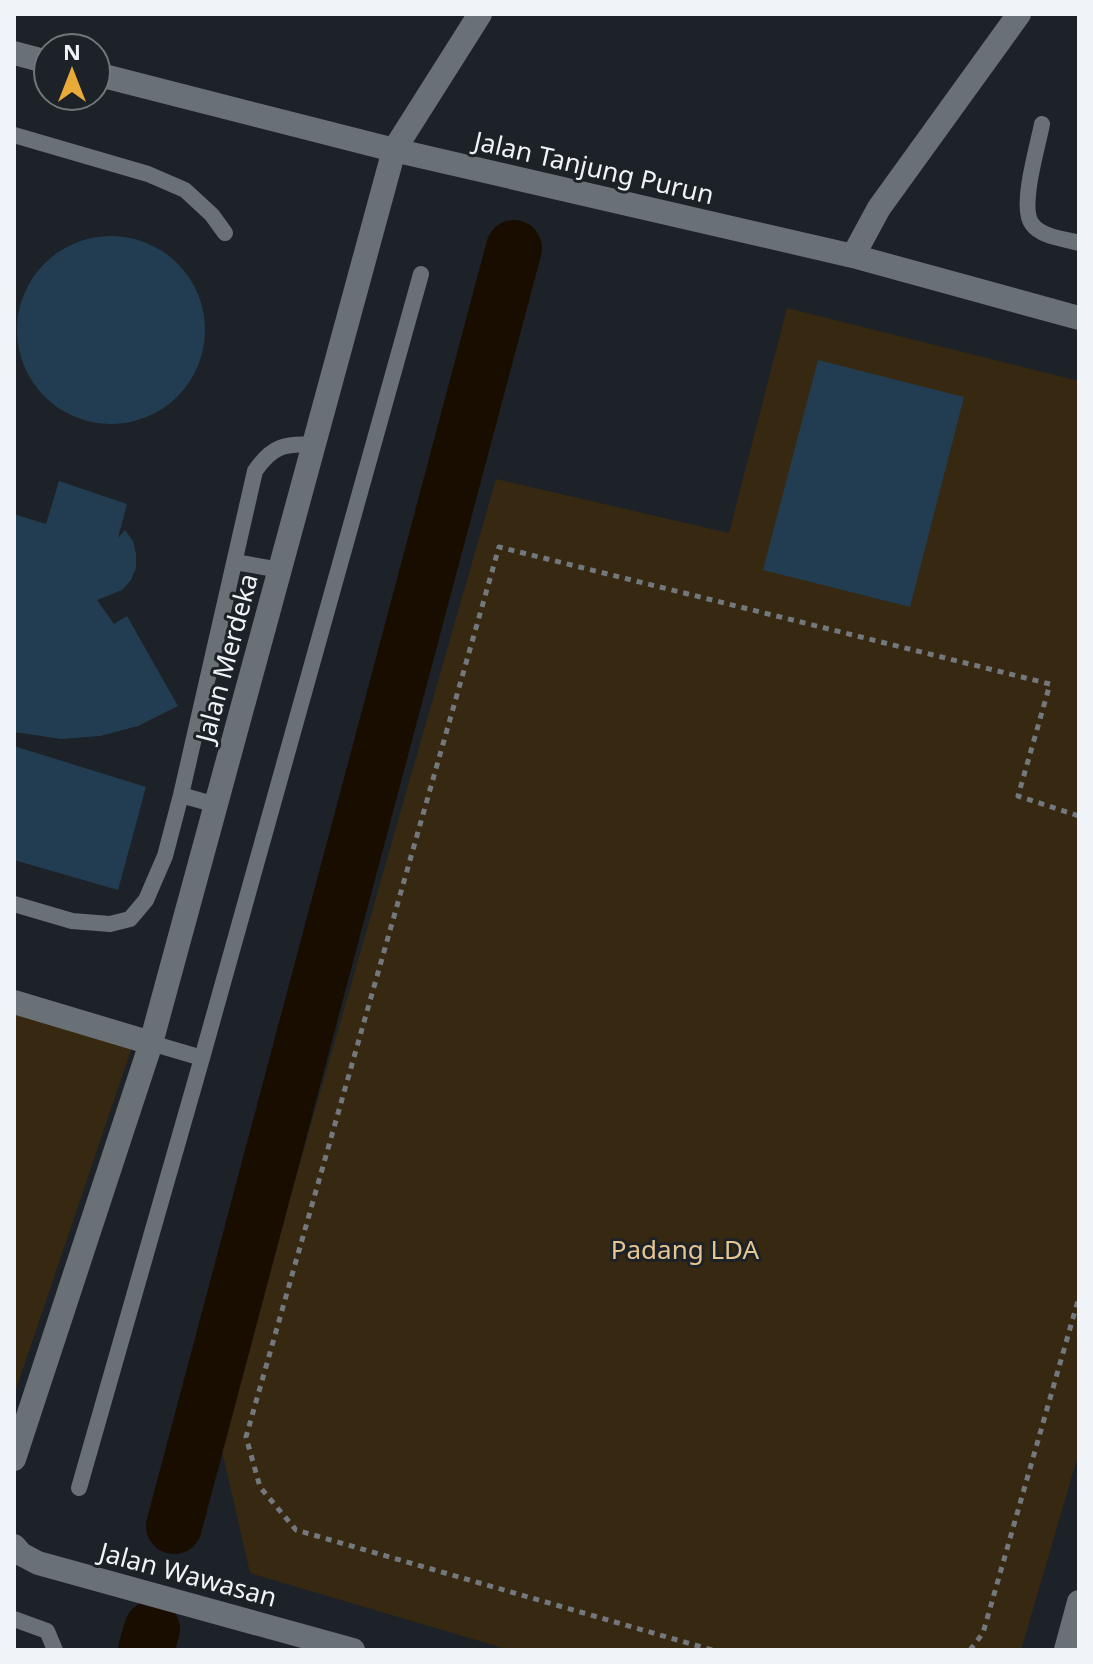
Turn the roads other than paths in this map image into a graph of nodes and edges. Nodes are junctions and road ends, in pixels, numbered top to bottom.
1 (480, 14) edge
2 (1019, 14) edge
3 (112, 78) edge
4 (1042, 124) dead end
5 (14, 135) edge
6 (394, 150) junction
7 (225, 233) dead end
8 (1079, 243) edge
9 (853, 256) junction
10 (421, 274) dead end
11 (1079, 318) edge
12 (314, 445) junction
13 (235, 562) junction
14 (280, 570) junction
15 (181, 795) junction
16 (216, 805) junction
17 (14, 904) edge
18 (14, 1002) edge
19 (151, 1043) junction
20 (202, 1058) junction
21 (14, 1459) edge
22 (79, 1488) dead end
23 (14, 1546) edge
24 (1079, 1602) edge
25 (14, 1619) edge
26 (55, 1650) edge
27 (353, 1650) edge
28 (1066, 1650) edge

1 - 6 street, Jalan Merdeka
2 - 9 street
3 - 6 street, Jalan Tanjung Purun
4 - 8 lane
5 - 7 lane
6 - 9 street, Jalan Tanjung Purun
6 - 12 street, Jalan Merdeka
9 - 11 street, Jalan Tanjung Purun
10 - 20 lane
12 - 13 lane
12 - 14 street, Jalan Merdeka
13 - 14 lane
13 - 15 lane
14 - 16 street, Jalan Merdeka
15 - 16 lane
15 - 17 lane
16 - 19 street, Jalan Merdeka
18 - 19 street
19 - 20 lane
19 - 21 street, Jalan Merdeka
20 - 22 lane
23 - 27 street, Jalan Wawasan
24 - 28 street
25 - 26 lane

